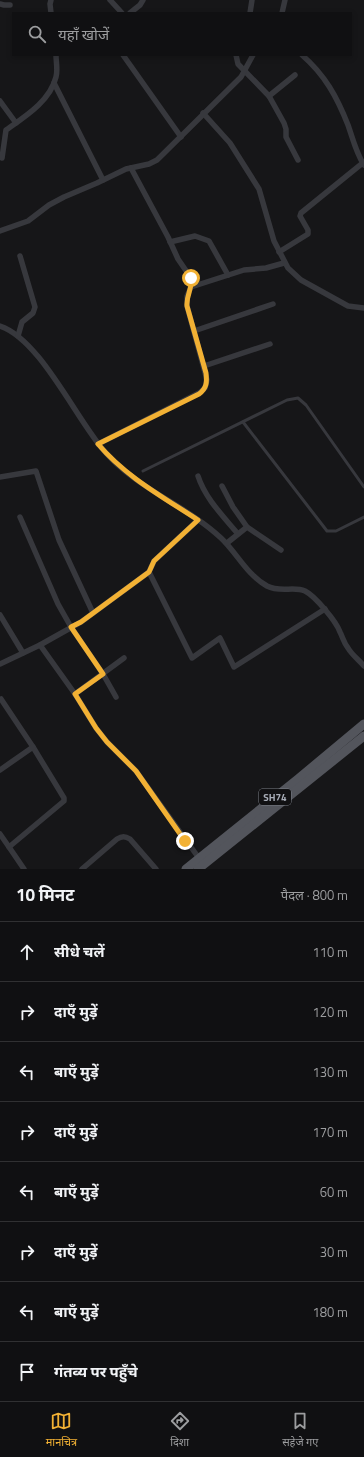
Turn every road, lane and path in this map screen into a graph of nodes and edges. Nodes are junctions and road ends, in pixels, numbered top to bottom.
1 (51, 0) edge
2 (110, 0) edge
3 (143, 0) edge
4 (252, 0) edge
5 (285, 0) edge
6 (0, 4) edge
7 (10, 5) dead end
8 (51, 12) edge
9 (121, 12) edge
10 (131, 12) edge
11 (250, 12) edge
12 (282, 12) edge
13 (56, 56) edge
14 (124, 56) edge
15 (236, 56) edge
16 (252, 56) edge
17 (303, 56) edge
18 (245, 71) junction
19 (295, 75) dead end
20 (54, 83) junction
21 (269, 96) junction
22 (0, 101) edge
23 (203, 113) junction
24 (16, 123) junction
25 (181, 137) junction
26 (2, 158) dead end
27 (298, 160) dead end
28 (363, 164) edge
29 (131, 168) junction
30 (103, 180) junction
31 (0, 231) edge
32 (170, 242) junction
33 (279, 252) junction
34 (20, 256) dead end
35 (284, 263) junction
36 (228, 275) junction
37 (191, 287) junction
38 (273, 304) dead end
39 (364, 308) edge
40 (0, 326) edge
41 (194, 331) junction
42 (18, 336) junction
43 (270, 344) dead end
44 (204, 366) junction
45 (243, 422) junction
46 (98, 444) junction
47 (143, 471) dead end
48 (198, 476) dead end
49 (0, 477) edge
50 (222, 486) dead end
51 (364, 487) edge
52 (20, 517) dead end
53 (364, 517) edge
54 (198, 520) junction
55 (248, 527) junction
56 (238, 534) junction
57 (227, 544) junction
58 (282, 550) dead end
59 (149, 572) junction
60 (325, 609) junction
61 (93, 613) junction
62 (0, 615) edge
63 (71, 627) junction
64 (40, 645) junction
65 (23, 653) junction
66 (124, 658) dead end
67 (0, 664) edge
68 (364, 666) edge
69 (103, 674) junction
70 (75, 694) junction
71 (116, 697) dead end
72 (1, 699) edge
73 (364, 724) edge
74 (364, 736) edge
75 (33, 747) junction
76 (0, 770) edge
77 (0, 834) edge
78 (9, 847) junction
79 (200, 864) edge
80 (24, 869) edge
81 (82, 869) edge
82 (156, 869) edge
83 (186, 869) edge

1 - 8 street
2 - 9 street
3 - 10 street
4 - 11 street
5 - 12 street
6 - 7 street
13 - 20 street
14 - 25 street
15 - 18 street
16 - 18 street
17 - 28 street
18 - 21 street
18 - 23 street
19 - 21 street
20 - 24 street
20 - 30 street
21 - 27 street
22 - 24 street
23 - 25 street
23 - 33 street
24 - 26 street
25 - 29 street
28 - 33 street
29 - 30 street
29 - 32 street
30 - 31 street
32 - 36 street
32 - 37 street
33 - 35 street
34 - 42 street
35 - 36 street
35 - 39 street
36 - 37 street
37 - 41 street
38 - 41 street
40 - 42 street
41 - 44 street
42 - 46 street
43 - 44 street
44 - 46 street
45 - 47 lane
45 - 51 lane
45 - 53 lane
46 - 54 street
48 - 56 street
49 - 61 street
50 - 55 street
52 - 63 street
54 - 57 street
54 - 59 street
55 - 56 street
55 - 58 street
56 - 57 street
57 - 60 street
59 - 60 street
59 - 61 street
60 - 68 street
61 - 63 street
62 - 65 street
63 - 64 street
63 - 69 street
64 - 65 street
64 - 70 street
65 - 67 street
66 - 69 street
69 - 70 street
69 - 71 street
70 - 79 street
72 - 75 street
73 - 79 main road, SH74
74 - 79 main road, SH74
75 - 76 street
75 - 78 street
77 - 78 street
78 - 80 street
79 - 83 main road, SH74
81 - 82 street

